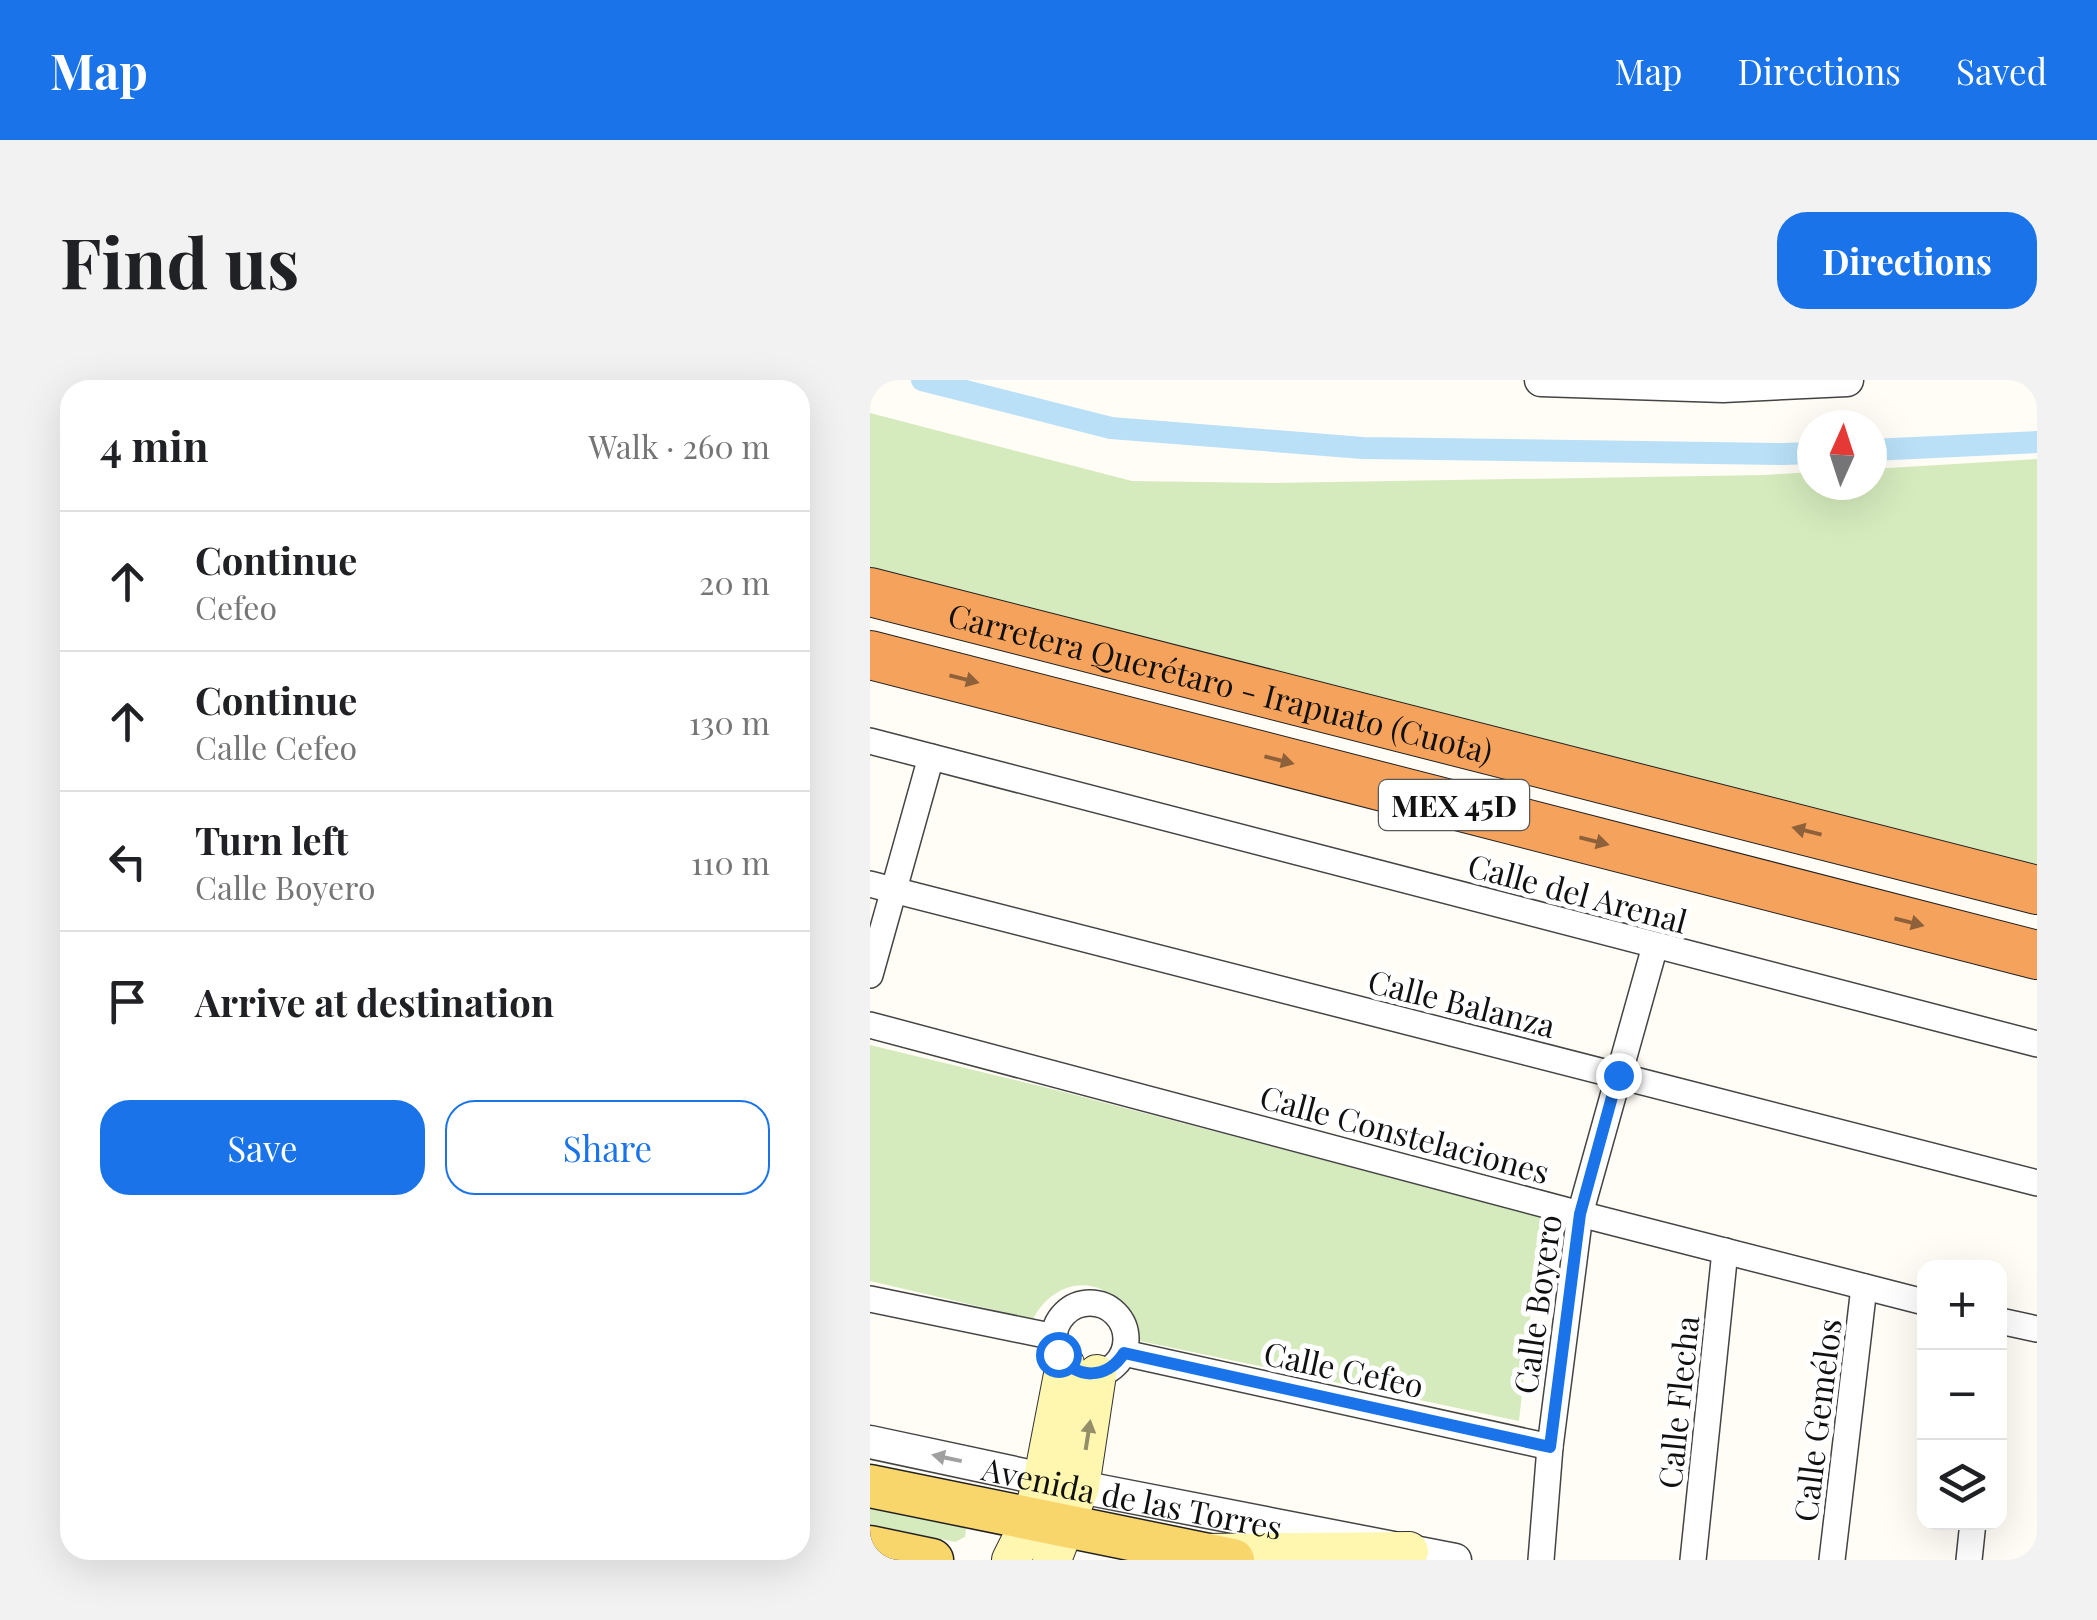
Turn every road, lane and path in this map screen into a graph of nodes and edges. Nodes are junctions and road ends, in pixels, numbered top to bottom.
1 (1541, 380) edge
2 (1847, 380) edge
3 (870, 592) edge
4 (870, 655) edge
5 (870, 741) edge
6 (931, 757) junction
7 (881, 887) edge
8 (2037, 890) edge
9 (1655, 946) junction
10 (2037, 955) edge
11 (870, 975) edge
12 (870, 1025) edge
13 (2037, 1044) edge
14 (1618, 1075) junction
15 (2037, 1183) edge
16 (1580, 1214) junction
17 (1725, 1251) junction
18 (1864, 1288) junction
19 (870, 1299) edge
20 (1917, 1300) edge
21 (2007, 1323) edge
22 (2037, 1330) edge
23 (1085, 1357) junction
24 (870, 1442) edge
25 (1550, 1447) junction
26 (1043, 1478) junction
27 (870, 1486) edge
28 (1080, 1487) junction
29 (1973, 1530) edge
30 (1049, 1536) edge
31 (870, 1547) edge
32 (1112, 1549) edge
33 (1409, 1551) junction
34 (1215, 1557) edge
35 (932, 1560) edge
36 (1011, 1560) edge
37 (1454, 1560) edge
38 (1541, 1560) edge
39 (1693, 1560) edge
40 (1832, 1560) edge
41 (1969, 1560) edge

1 - 2 street
8 -> 3 highway, Carretera Querétaro - Irapuato (Cuota) / MEX 45D
4 -> 10 highway, Carretera Querétaro - Irapuato (Cuota) / MEX 45D
5 - 6 street, Calle del Arenal
6 - 7 street
6 - 9 street, Calle del Arenal
7 - 11 street
7 - 14 street, Calle Balanza
9 - 13 street, Calle del Arenal
9 - 14 street, Calle Boyero
12 - 16 street, Calle Constelaciones
14 - 15 street, Calle Balanza
14 - 16 street, Calle Boyero
16 - 17 street, Calle Constelaciones
16 - 25 street, Calle Boyero
17 - 18 street, Calle Constelaciones
17 - 39 street, Calle Flecha
18 - 20 street, Calle Constelaciones
18 - 40 street, Calle Gemélos
19 - 23 street, Calle Cefeo
21 - 22 street
23 - 25 street, Calle Cefeo
23 - 26 main road
28 -> 23 main road
26 -> 24 street, Avenida de las Torres
25 - 38 street, Calle Boyero
26 - 28 street, Avenida de las Torres
26 - 30 main road
27 - 30 main road, Avenida de las Torres
28 - 30 main road
28 - 33 street, Avenida de las Torres
29 - 41 street
30 - 32 main road, Avenida de las Torres
30 - 36 main road
31 - 35 main road
32 - 34 main road, Avenida de las Torres
33 - 34 main road
33 - 37 street, Avenida de las Torres

